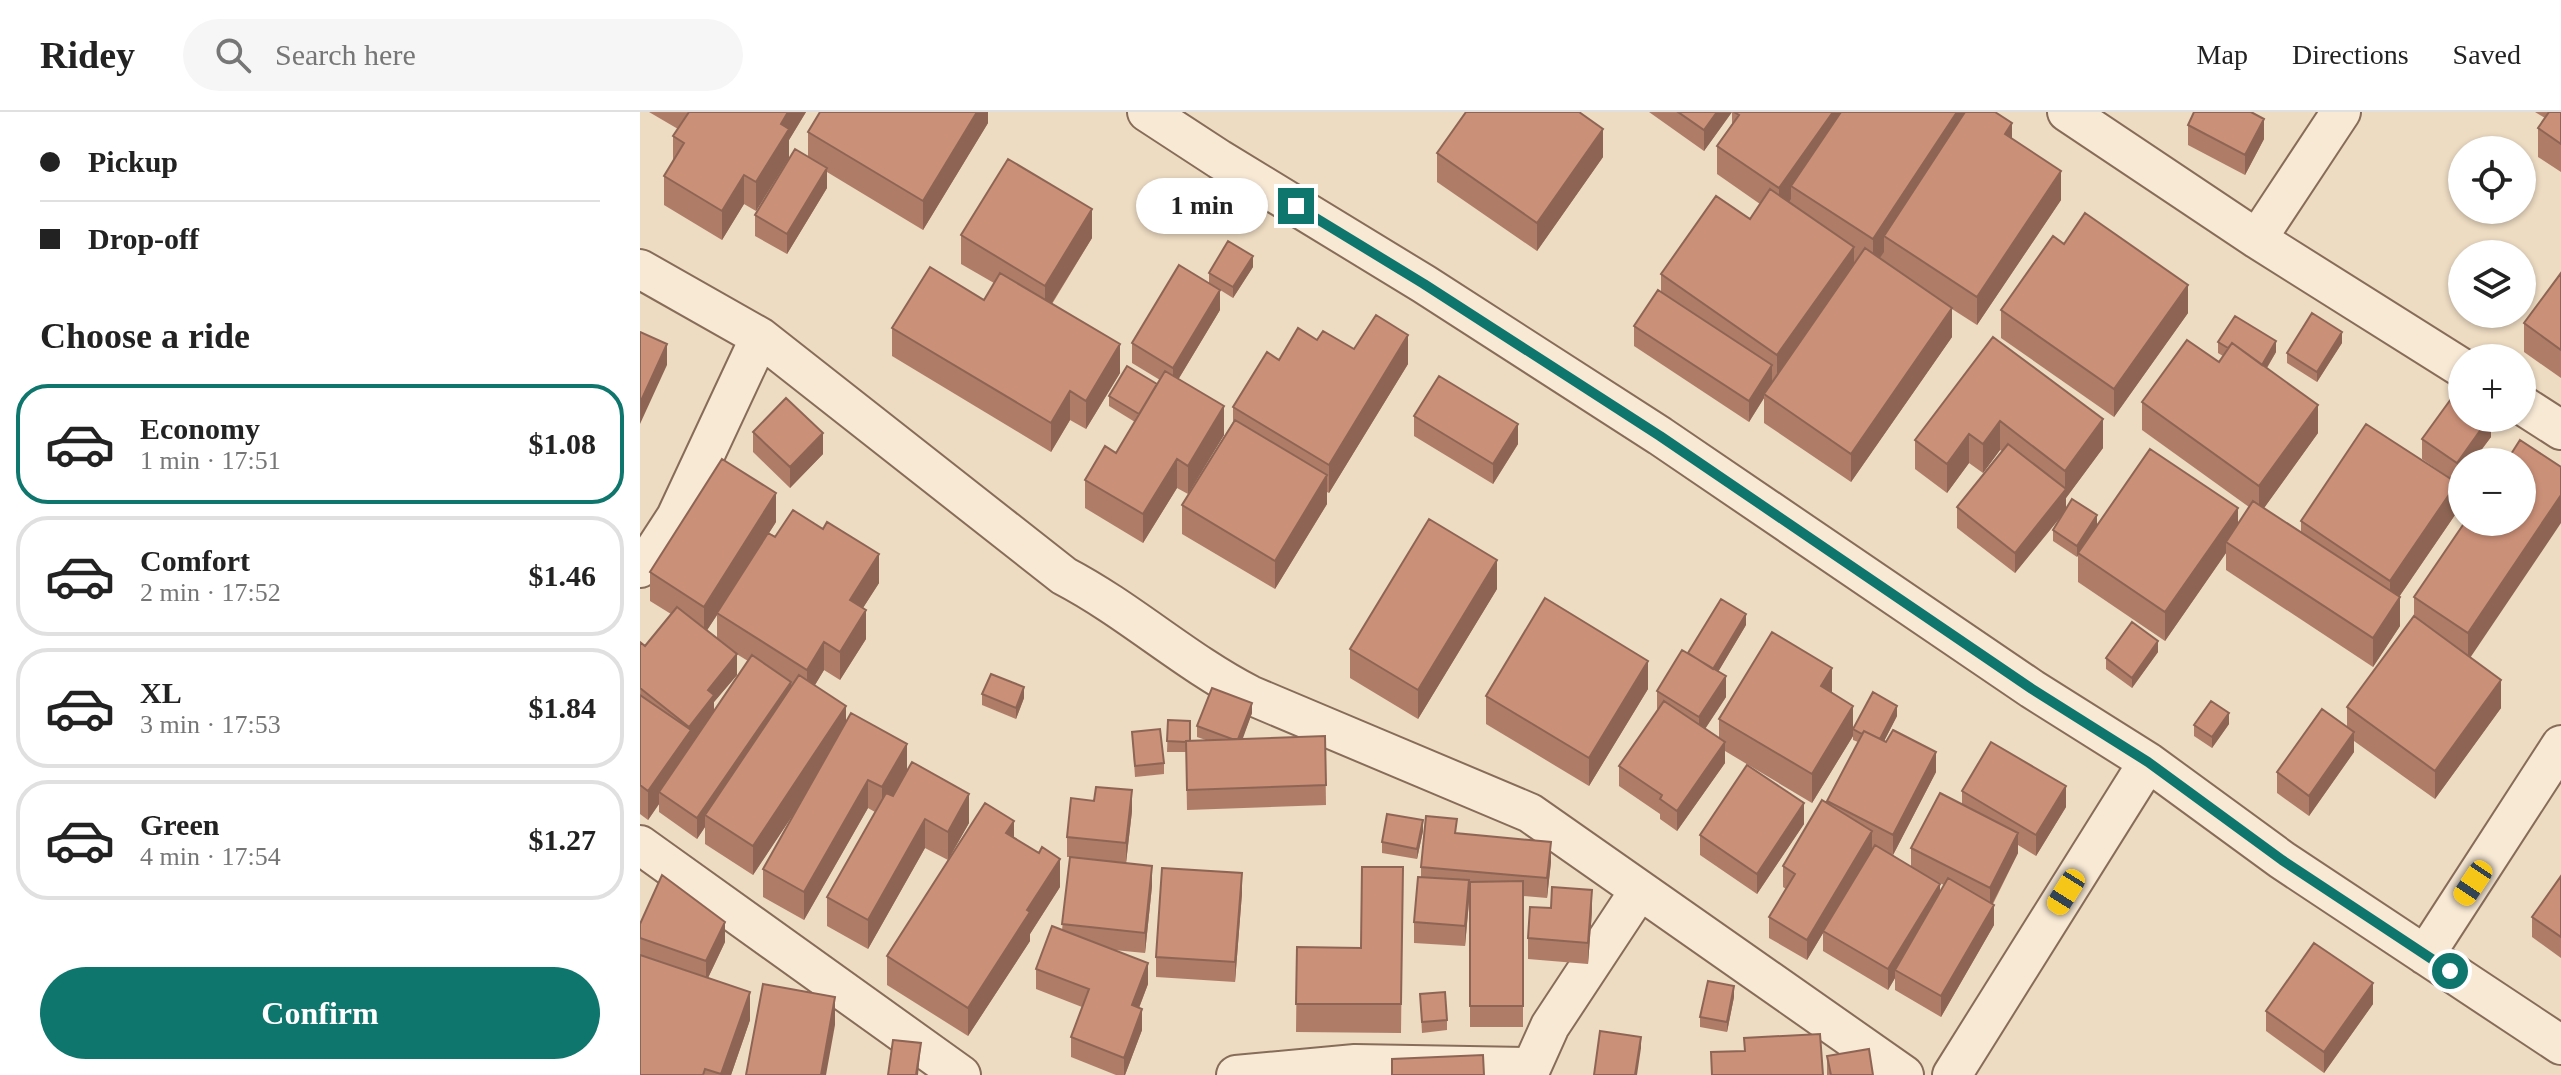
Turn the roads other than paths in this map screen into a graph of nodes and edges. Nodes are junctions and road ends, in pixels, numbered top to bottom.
1 (1147, 112) edge
2 (2067, 112) edge
3 (2341, 112) edge
4 (2257, 239) junction
5 (640, 269) edge
6 (760, 337) junction
7 (2448, 359) edge
8 (2536, 414) edge
9 (2561, 430) edge
10 (640, 568) edge
11 (2561, 745) edge
12 (2148, 762) junction
13 (640, 845) edge
14 (1639, 891) junction
15 (2425, 955) junction
16 (2561, 1045) edge
17 (1529, 1071) edge
18 (961, 1075) edge
19 (1236, 1075) edge
20 (1904, 1075) edge
21 (1952, 1075) edge

1 - 12 street
2 - 4 street
3 - 4 street
4 - 7 street
5 - 6 street
6 - 10 street
6 - 14 street
8 - 9 street
11 - 15 street
12 - 15 street
12 - 21 street
13 - 18 street
14 - 17 street
14 - 20 street
15 - 16 street
17 - 19 street

